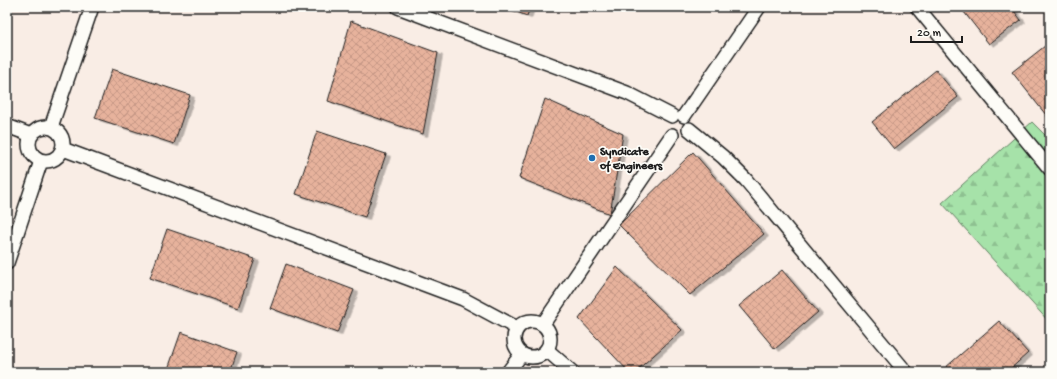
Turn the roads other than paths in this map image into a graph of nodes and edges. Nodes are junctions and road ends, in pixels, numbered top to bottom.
1 (92, 7) edge
2 (398, 7) edge
3 (760, 7) edge
4 (916, 7) edge
5 (678, 116) junction
6 (7, 126) edge
7 (51, 127) junction
8 (688, 129) junction
9 (31, 135) junction
10 (672, 135) junction
11 (63, 149) junction
12 (41, 161) junction
13 (1050, 169) edge
14 (7, 263) edge
15 (543, 324) junction
16 (517, 328) junction
17 (548, 350) junction
18 (521, 355) junction
19 (508, 372) edge
20 (572, 372) edge
21 (906, 372) edge

1 - 7 street
2 - 5 street
3 - 5 street
4 - 13 street
5 - 8 street
5 - 10 street
6 - 9 street
7 - 9 street
7 - 11 street
8 - 10 street
8 - 21 street
9 - 12 street
10 - 15 street
11 - 12 street
11 - 16 street
12 - 14 street
15 - 16 street
15 - 17 street
16 - 18 street
17 - 18 street
17 - 20 street
18 - 19 street

